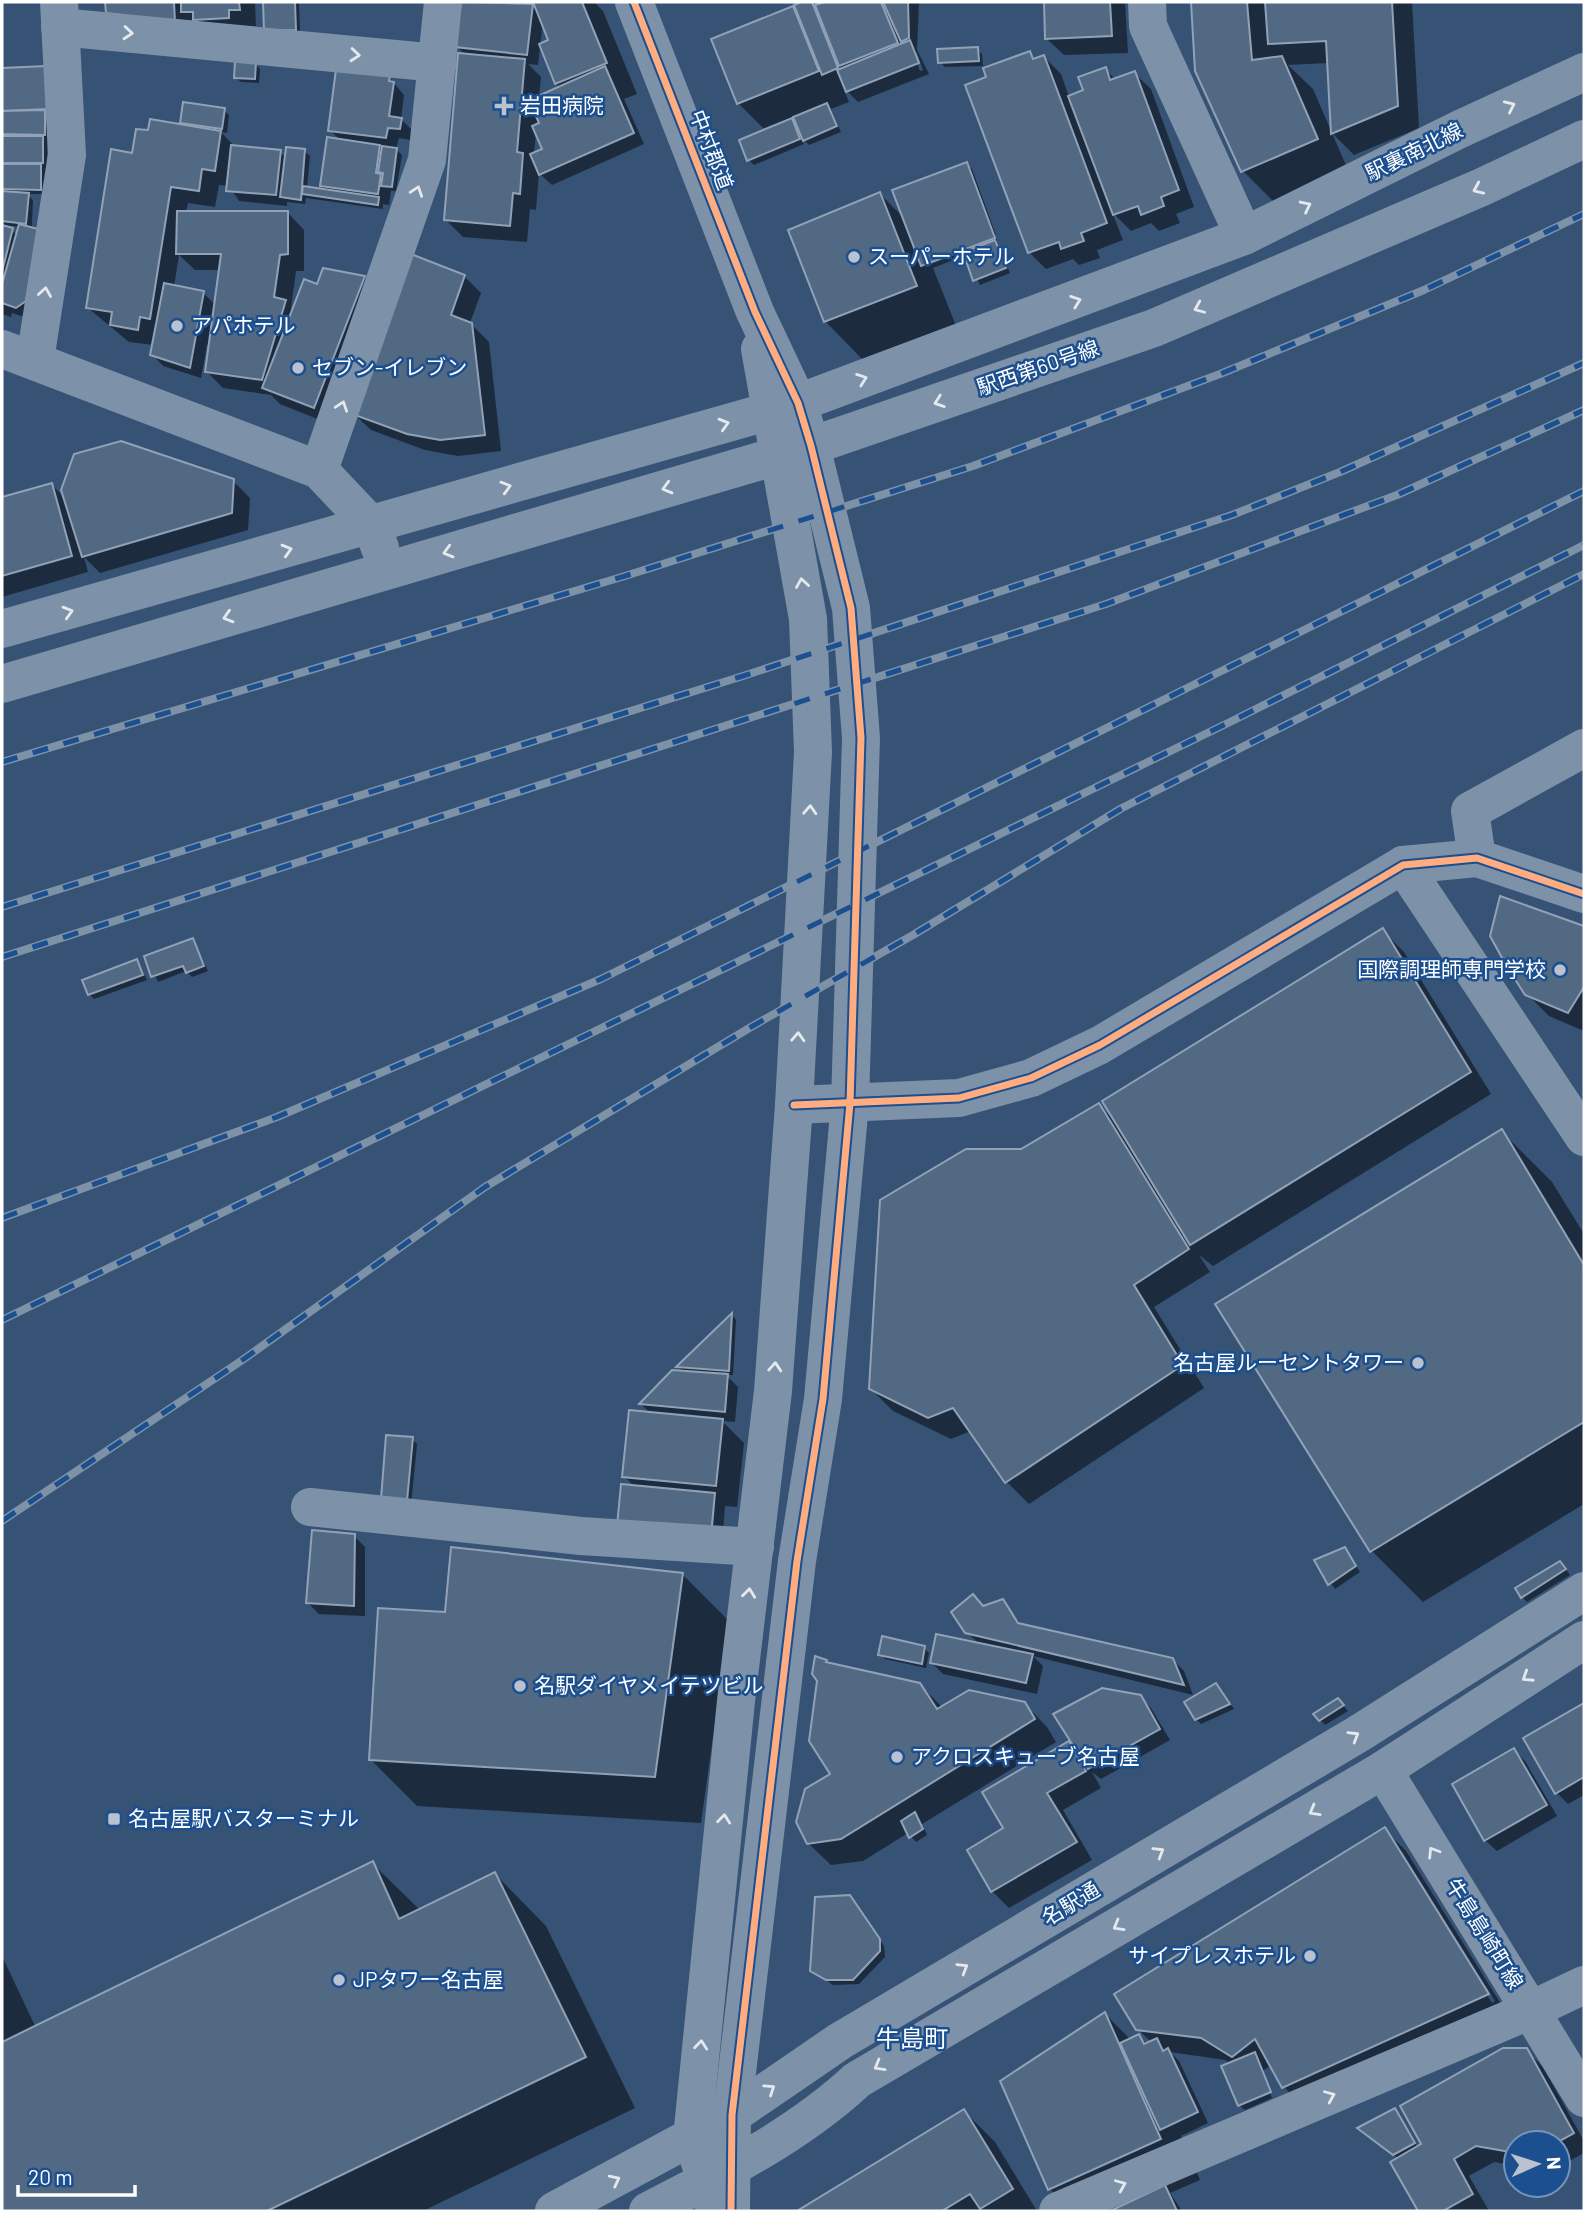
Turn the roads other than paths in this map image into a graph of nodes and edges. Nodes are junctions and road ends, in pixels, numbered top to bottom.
1 (443, 2) edge
2 (634, 2) edge
3 (1147, 2) edge
4 (60, 14) edge
5 (438, 63) junction
6 (1584, 72) edge
7 (1584, 138) edge
8 (1244, 236) junction
9 (18, 354) edge
10 (783, 407) junction
11 (795, 450) junction
12 (319, 470) junction
13 (372, 526) junction
14 (387, 569) junction
15 (2, 629) edge
16 (2, 684) edge
17 (1584, 748) edge
18 (1477, 858) junction
19 (1404, 865) junction
20 (1584, 894) edge
21 (850, 1103) junction
22 (794, 1105) junction
23 (1584, 1137) edge
24 (310, 1507) dead end
25 (755, 1547) junction
26 (1584, 1591) edge
27 (1584, 1640) edge
28 (1383, 1770) junction
29 (1584, 1985) edge
30 (1531, 2010) junction
31 (1584, 2098) edge
32 (732, 2115) junction
33 (692, 2138) junction
34 (718, 2187) edge
35 (554, 2211) edge
36 (648, 2211) edge
37 (731, 2211) edge
38 (1058, 2211) edge

1 - 5 street
2 - 10 street, 中村郡道
3 - 8 street
4 -> 5 street
9 -> 4 street
12 -> 5 street
8 -> 6 street, 駅裏南北線
7 -> 11 street, 駅西第60号線
10 -> 8 street
9 - 12 street
10 - 11 street, 中村郡道
13 -> 10 street
11 -> 14 street, 駅西第60号線
11 - 21 street
22 -> 11 street
12 - 13 street
13 - 14 street
15 -> 13 street
14 -> 16 street, 駅西第60号線
17 - 18 street
18 - 19 street
18 - 20 street
19 - 21 street
19 - 23 street
21 - 22 street
21 - 32 street
25 -> 22 street
24 - 25 street
33 -> 25 street
32 -> 26 street, 名駅通
27 -> 28 street, 名駅通
30 -> 28 street, 牛島島崎町線
28 -> 34 street, 名駅通
29 - 30 street
30 - 31 street, 牛島島崎町線
38 -> 30 street
32 - 33 street, 名駅通
32 - 34 street
33 - 34 street
35 -> 33 street, 名駅通
34 - 36 street, 名駅通
34 - 37 street

